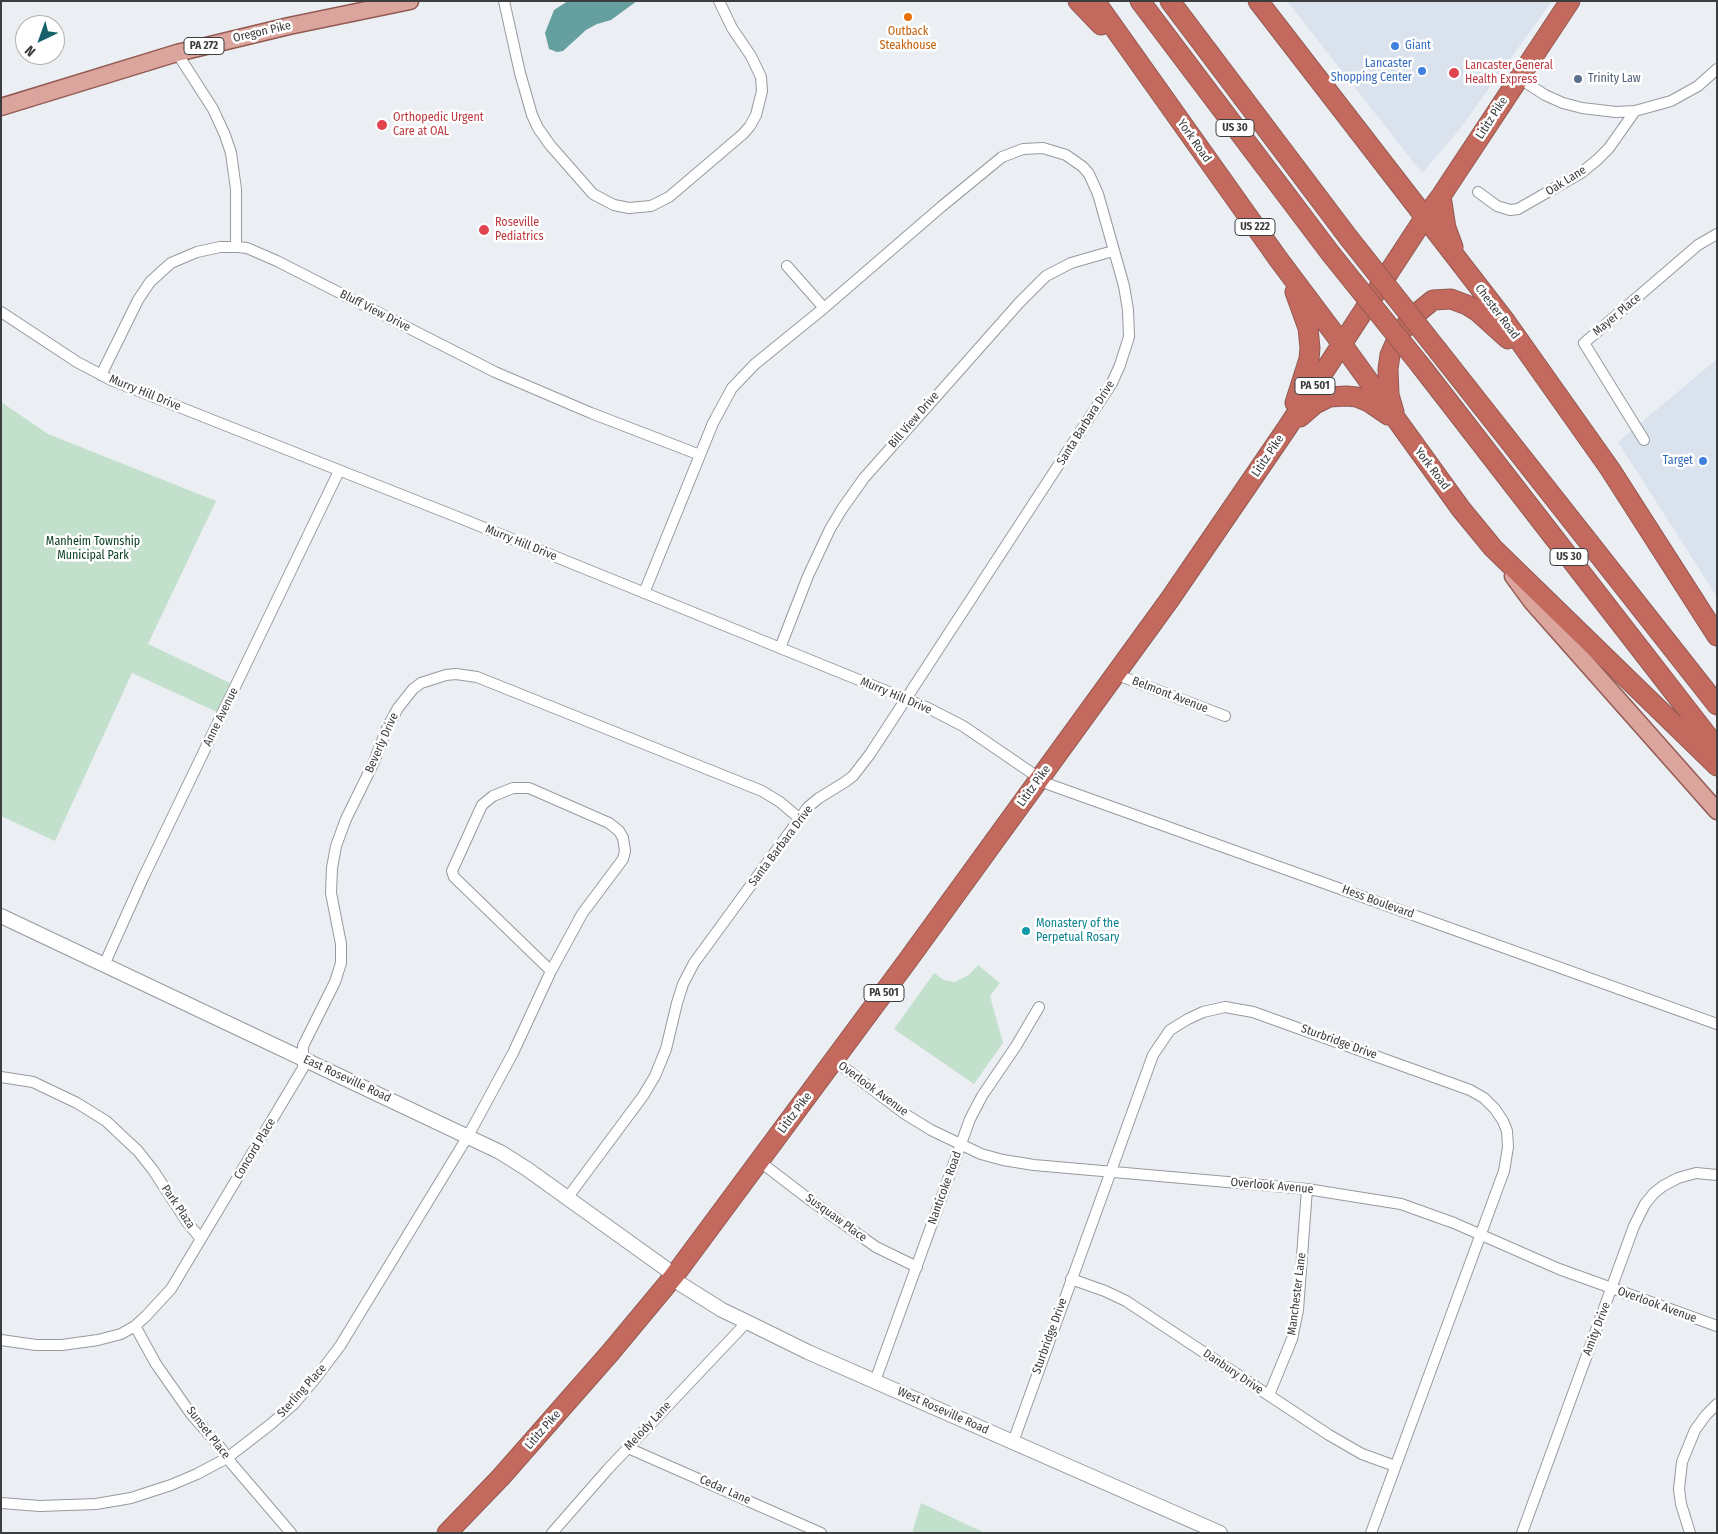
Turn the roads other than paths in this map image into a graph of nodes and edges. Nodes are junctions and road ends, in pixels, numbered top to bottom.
1 (410, 1) edge
2 (504, 1) edge
3 (719, 1) edge
4 (1078, 1) edge
5 (1095, 1) edge
6 (1140, 1) edge
7 (1170, 1) edge
8 (1258, 1) edge
9 (1570, 1) edge
10 (177, 53) junction
11 (1717, 69) edge
12 (1519, 76) junction
13 (1, 108) edge
14 (1171, 108) junction
15 (1635, 111) junction
16 (1478, 192) dead end
17 (1441, 196) junction
18 (1425, 217) junction
19 (1717, 234) edge
20 (236, 247) junction
21 (1113, 251) junction
22 (1279, 260) junction
23 (1459, 262) junction
24 (787, 266) dead end
25 (824, 308) junction
26 (1, 312) edge
27 (1342, 344) junction
28 (1536, 365) junction
29 (101, 375) junction
30 (1287, 428) junction
31 (1403, 430) junction
32 (1644, 440) dead end
33 (700, 455) junction
34 (339, 471) junction
35 (1493, 548) junction
36 (644, 593) junction
37 (1717, 636) edge
38 (780, 648) junction
39 (1115, 674) junction
40 (906, 699) junction
41 (1717, 705) edge
42 (1225, 716) dead end
43 (1717, 748) edge
44 (1717, 766) edge
45 (1039, 778) junction
46 (1717, 811) edge
47 (800, 819) junction
48 (2, 918) edge
49 (104, 964) junction
50 (551, 971) junction
51 (1039, 1007) dead end
52 (1717, 1024) edge
53 (303, 1058) junction
54 (834, 1060) junction
55 (1, 1077) edge
56 (468, 1136) junction
57 (960, 1145) junction
58 (759, 1161) junction
59 (1110, 1171) junction
60 (1717, 1175) edge
61 (1307, 1189) junction
62 (568, 1197) junction
63 (1481, 1235) junction
64 (201, 1239) junction
65 (917, 1267) junction
66 (674, 1276) junction
67 (1072, 1279) junction
68 (1612, 1289) junction
69 (746, 1322) junction
70 (135, 1326) junction
71 (1717, 1326) edge
72 (1, 1340) edge
73 (875, 1381) junction
74 (1269, 1396) junction
75 (1717, 1404) edge
76 (1013, 1442) junction
77 (628, 1448) junction
78 (227, 1458) junction
79 (1395, 1466) junction
80 (1, 1503) edge
81 (291, 1533) edge
82 (447, 1533) edge
83 (552, 1533) edge
84 (821, 1533) edge
85 (1220, 1533) edge
86 (1371, 1533) edge
87 (1522, 1533) edge
88 (1690, 1533) edge

1 - 10 main road, Oregon Pike / PA 272
2 - 3 street
4 - 14 highway
5 - 14 highway, US 222
6 - 43 highway, US 30, bridge
7 - 41 highway, US 30, bridge
8 - 18 highway, Chester Road
9 - 12 highway, Lititz Pike
10 - 13 main road, Oregon Pike / PA 272
10 - 20 street
11 - 15 street
12 - 15 street
12 - 17 highway, Lititz Pike
14 - 22 highway, York Road / US 222
15 - 16 street, Oak Lane
17 - 18 highway, Lititz Pike
17 - 23 highway
18 - 23 highway, Chester Road
18 - 27 highway, Lititz Pike
19 - 32 street, Mayer Place
20 - 29 street, Bluff View Drive
20 - 33 street, Bluff View Drive
21 - 25 street, Santa Barbara Drive
21 - 38 street, Bill View Drive
21 - 40 street, Santa Barbara Drive
22 - 27 highway, York Road / US 222
22 - 30 highway
23 - 28 highway, Chester Road
24 - 25 street
25 - 33 street, Santa Barbara Drive
26 - 29 street, Murry Hill Drive
27 - 30 highway, Lititz Pike / PA 501
27 - 31 highway, York Road
28 - 31 highway
28 - 37 highway, Chester Road
29 - 34 street, Murry Hill Drive
30 - 31 highway
30 - 39 highway, Lititz Pike / PA 501
31 - 35 highway, York Road
33 - 36 street, Santa Barbara Drive
34 - 36 street, Murry Hill Drive
34 - 49 street, Anne Avenue
35 - 44 highway
35 - 46 main road, York Road
36 - 38 street, Murry Hill Drive
38 - 40 street, Murry Hill Drive
39 - 42 street, Belmont Avenue
39 - 45 highway, Lititz Pike / PA 501
40 - 45 street, Murry Hill Drive
40 - 47 street, Santa Barbara Drive
45 - 52 street, Hess Boulevard
45 - 54 highway, Lititz Pike / PA 501
47 - 53 street, Beverly Drive
47 - 62 street, Santa Barbara Drive
48 - 49 street, East Roseville Road
49 - 53 street, East Roseville Road
50 - 50 street, Sterling Place
50 - 56 street, Sterling Place
51 - 57 street, Nanticoke Road
53 - 56 street, East Roseville Road
53 - 64 street, Concord Place
54 - 57 street, Overlook Avenue
54 - 58 highway, Lititz Pike / PA 501
55 - 64 street, Park Plaza
56 - 62 street, East Roseville Road
56 - 78 street, Sterling Place
57 - 59 street, Overlook Avenue
57 - 65 street, Nanticoke Road
58 - 65 street, Susquaw Place
58 - 66 highway, Lititz Pike / PA 501
59 - 61 street, Overlook Avenue
59 - 63 street, Sturbridge Drive
59 - 67 street, Sturbridge Drive
60 - 68 street, Amity Drive
61 - 63 street, Overlook Avenue
61 - 74 street, Manchester Lane
62 - 66 street, East Roseville Road
63 - 68 street, Overlook Avenue
63 - 79 street, Sturbridge Drive
64 - 70 street, Park Plaza
65 - 73 street, Nanticoke Road
66 - 69 street, West Roseville Road
66 - 82 highway, Lititz Pike / PA 501
67 - 74 street, Danbury Drive
67 - 76 street, Sturbridge Drive
68 - 71 street, Overlook Avenue
68 - 87 street, Amity Drive
69 - 73 street, West Roseville Road
69 - 77 street, Melody Lane
70 - 72 street, Park Plaza
70 - 78 street, Sunset Place
73 - 76 street, West Roseville Road
74 - 79 street, Danbury Drive
75 - 88 street
76 - 85 street, West Roseville Road
77 - 83 street, Melody Lane
77 - 84 street, Cedar Lane
78 - 80 street, Sterling Place
78 - 81 street, Sunset Place
79 - 86 street, Sturbridge Drive

